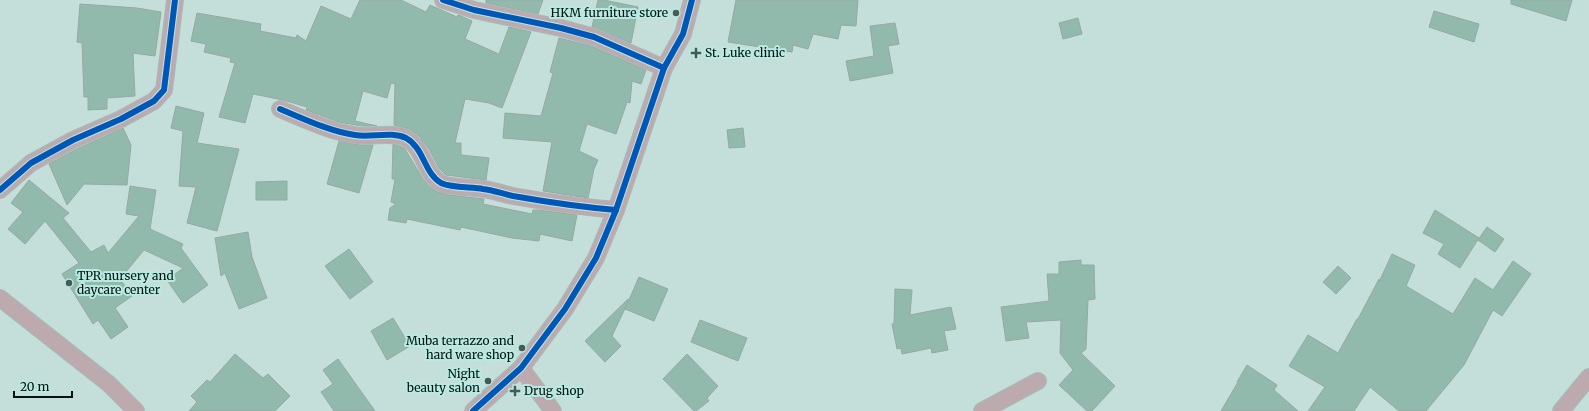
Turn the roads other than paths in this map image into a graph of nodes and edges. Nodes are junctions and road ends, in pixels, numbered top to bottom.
1 (174, 0) edge
2 (442, 0) edge
3 (692, 0) edge
4 (664, 68) junction
5 (280, 109) dead end
6 (0, 190) edge
7 (616, 210) junction
8 (0, 298) edge
9 (521, 368) junction
10 (1589, 377) edge
11 (1038, 381) dead end
12 (136, 411) edge
13 (473, 411) edge
14 (553, 411) edge
15 (982, 411) edge
16 (1561, 411) edge

1 - 6 street
2 - 4 street
3 - 4 street
4 - 7 street
5 - 7 street
7 - 9 street
8 - 12 street
9 - 13 street
9 - 14 street
10 - 16 street
11 - 15 street

